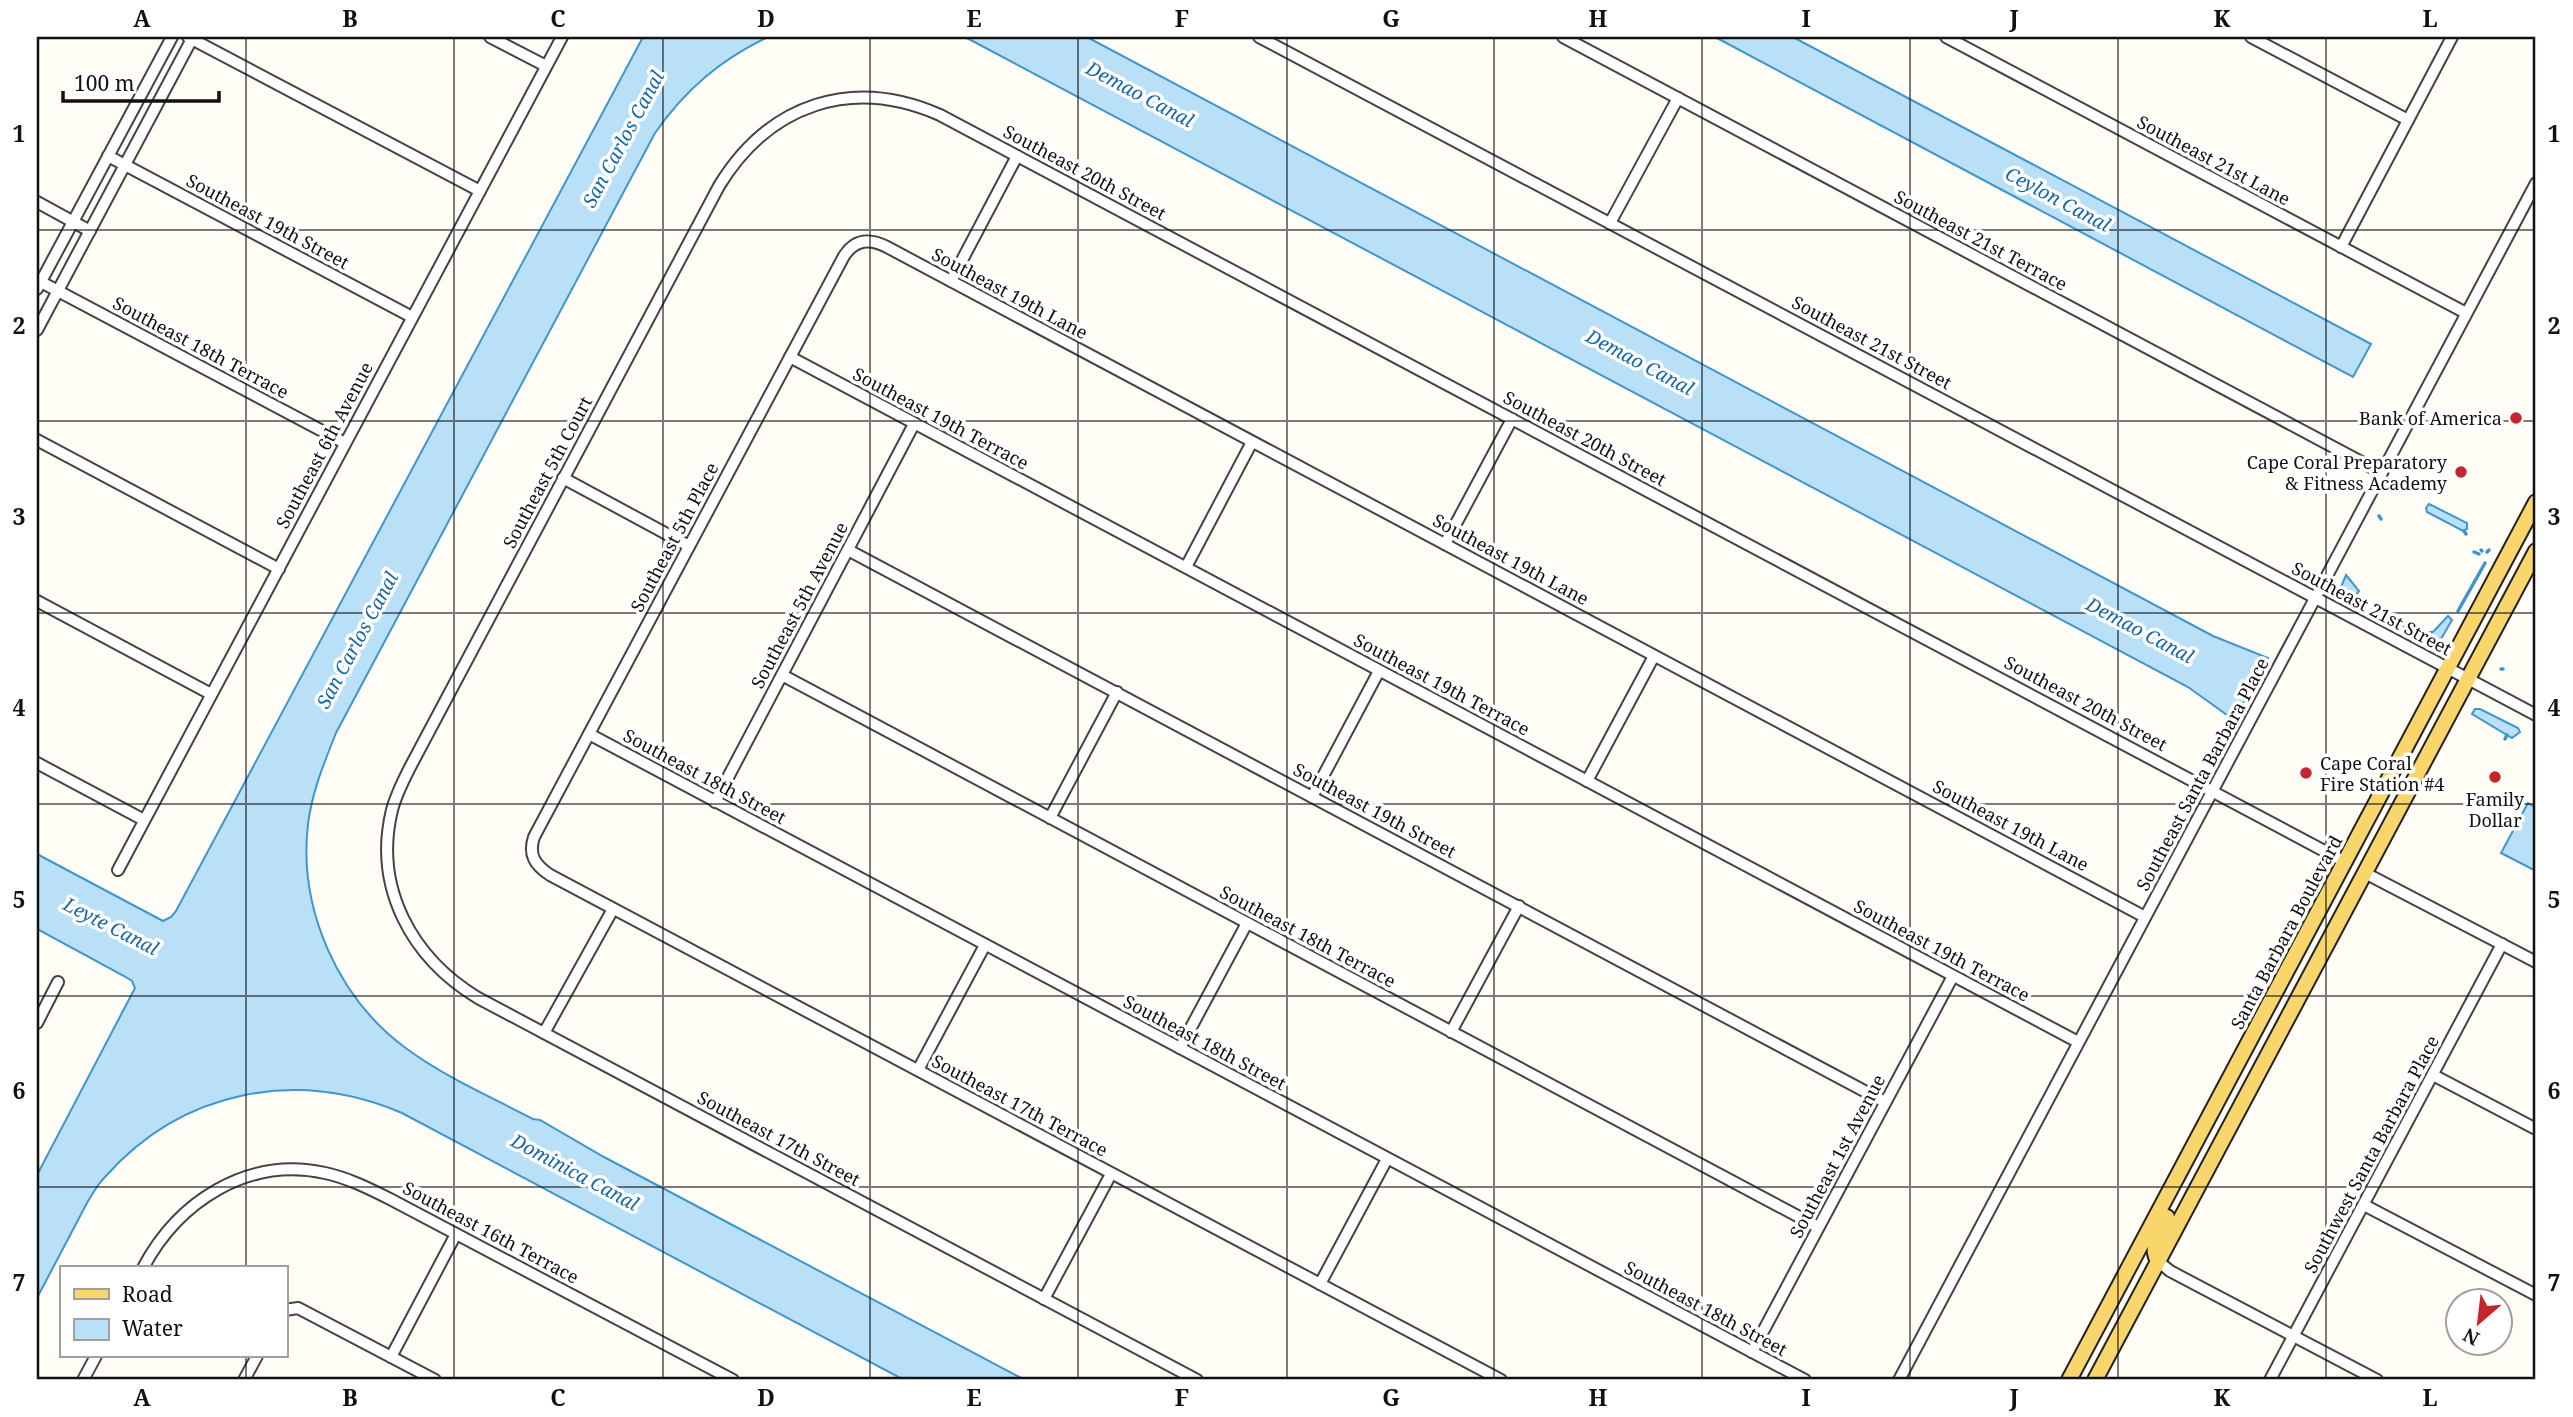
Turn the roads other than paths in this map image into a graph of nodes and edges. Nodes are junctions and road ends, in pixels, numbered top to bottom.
1 (172, 37) edge
2 (490, 37) edge
3 (562, 37) edge
4 (1259, 37) edge
5 (1563, 37) edge
6 (1946, 37) edge
7 (2251, 37) edge
8 (2452, 37) edge
9 (191, 38) edge
10 (546, 66) junction
11 (1678, 98) junction
12 (796, 112) joint
13 (2408, 120) junction
14 (108, 156) junction
15 (1017, 156) junction
16 (125, 165) junction
17 (2536, 183) edge
18 (480, 191) junction
19 (37, 202) edge
20 (73, 221) junction
21 (1610, 223) junction
22 (90, 230) junction
23 (858, 242) joint
24 (2341, 247) junction
25 (951, 281) junction
26 (39, 286) edge
27 (58, 291) junction
28 (2466, 313) junction
29 (412, 317) junction
30 (37, 330) edge
31 (790, 357) junction
32 (1512, 419) junction
33 (914, 424) junction
34 (37, 440) edge
35 (1252, 442) junction
36 (345, 443) junction
37 (2382, 473) junction
38 (564, 478) junction
39 (2536, 502) edge
40 (1445, 544) junction
41 (689, 546) junction
42 (848, 550) junction
43 (2536, 551) edge
44 (1186, 567) junction
45 (279, 569) junction
46 (2315, 597) junction
47 (37, 601) edge
48 (1654, 656) junction
49 (2448, 668) junction
50 (1378, 671) junction
51 (782, 675) junction
52 (2467, 679) junction
53 (1117, 692) junction
54 (211, 694) junction
55 (2536, 715) edge
56 (589, 734) junction
57 (37, 763) edge
58 (1587, 781) junction
59 (2213, 790) junction
60 (1312, 797) junction
61 (715, 802) junction
62 (1050, 818) junction
63 (144, 820) junction
64 (531, 853) joint
65 (2345, 862) junction
66 (118, 870) dead end
67 (2365, 873) junction
68 (391, 881) joint
69 (1519, 906) junction
70 (613, 909) junction
71 (2146, 917) junction
72 (1247, 923) junction
73 (2502, 944) junction
74 (985, 945) junction
75 (2536, 962) edge
76 (1953, 976) junction
77 (58, 982) dead end
78 (38, 1016) edge
79 (1451, 1032) junction
80 (544, 1033) junction
81 (2078, 1042) junction
82 (1180, 1048) junction
83 (918, 1070) junction
84 (2433, 1074) junction
85 (1885, 1102) junction
86 (2218, 1102) junction
87 (2536, 1129) edge
88 (1387, 1160) junction
89 (1111, 1174) junction
90 (2364, 1205) junction
91 (1818, 1227) junction
92 (456, 1234) junction
93 (2158, 1261) junction
94 (144, 1266) edge
95 (1320, 1284) junction
96 (2536, 1295) edge
97 (1044, 1299) junction
98 (287, 1310) edge
99 (2294, 1337) junction
100 (1752, 1352) junction
101 (391, 1357) junction
102 (95, 1358) edge
103 (256, 1358) edge
104 (83, 1380) edge
105 (244, 1380) edge
106 (435, 1380) edge
107 (733, 1380) edge
108 (1197, 1380) edge
109 (1501, 1380) edge
110 (1805, 1380) edge
111 (1899, 1380) edge
112 (2069, 1380) edge
113 (2095, 1380) edge
114 (2270, 1380) edge
115 (2377, 1380) edge

1 - 14 street
2 - 10 street
3 - 10 street, Southeast 6th Avenue
4 - 21 street, Southeast 21st Street
5 - 11 street, Southeast 21st Terrace
6 - 24 street, Southeast 21st Lane
7 - 13 street
8 - 13 street
9 - 16 street
9 - 18 street
10 - 18 street, Southeast 6th Avenue
11 - 21 street
11 - 37 street, Southeast 21st Terrace
12 - 15 street, Southeast 20th Street
12 - 38 street, Southeast 5th Court
13 - 24 street
14 - 16 street, Southeast 19th Street
14 - 20 street
15 - 25 street
15 - 32 street, Southeast 20th Street
16 - 22 street
16 - 29 street, Southeast 19th Street
17 - 28 street, Southeast Santa Barbara Place
18 - 29 street, Southeast 6th Avenue
19 - 20 street
20 - 22 street
20 - 26 street
21 - 46 street, Southeast 21st Street
22 - 27 street
23 - 25 street, Southeast 19th Lane
23 - 31 street, Southeast 5th Place
24 - 28 street, Southeast 21st Lane
25 - 35 street, Southeast 19th Lane
26 - 27 street, Southeast 18th Terrace
27 - 30 street
27 - 36 street, Southeast 18th Terrace
28 - 37 street, Southeast Santa Barbara Place
29 - 36 street, Southeast 6th Avenue
31 - 33 street, Southeast 19th Terrace
31 - 41 street, Southeast 5th Place
32 - 40 street
32 - 59 street, Southeast 20th Street
33 - 42 street, Southeast 5th Avenue
33 - 44 street, Southeast 19th Terrace
34 - 45 street
35 - 40 street, Southeast 19th Lane
35 - 44 street
36 - 45 street, Southeast 6th Avenue
37 - 46 street, Southeast Santa Barbara Place
38 - 41 street
38 - 68 street, Southeast 5th Court
39 - 49 main road, Santa Barbara Boulevard
40 - 48 street, Southeast 19th Lane
41 - 56 street, Southeast 5th Place
42 - 51 street, Southeast 5th Avenue
42 - 53 street, Southeast 19th Street
43 - 52 main road
44 - 50 street, Southeast 19th Terrace
45 - 54 street, Southeast 6th Avenue
46 - 49 street, Southeast 21st Street
46 - 59 street, Southeast Santa Barbara Place
47 - 54 street
48 - 58 street
48 - 71 street, Southeast 19th Lane
49 - 52 street, Southeast 21st Street
49 - 65 main road, Santa Barbara Boulevard
50 - 58 street, Southeast 19th Terrace
50 - 60 street
51 - 61 street, Southeast 5th Avenue
51 - 62 street, Southeast 18th Terrace
52 - 55 street, Southeast 21st Street
52 - 67 main road
53 - 60 street, Southeast 19th Street
53 - 62 street
54 - 63 street, Southeast 6th Avenue
56 - 61 street, Southeast 18th Street
56 - 64 street, Southeast 5th Place
57 - 63 street
58 - 76 street, Southeast 19th Terrace
59 - 65 street, Southeast 20th Street
59 - 71 street, Southeast Santa Barbara Place
60 - 69 street, Southeast 19th Street
61 - 74 street, Southeast 18th Street
62 - 72 street, Southeast 18th Terrace
63 - 66 street, Southeast 6th Avenue
64 - 70 street, Southeast 17th Terrace
65 - 86 main road, Santa Barbara Boulevard
67 - 73 street
67 - 93 main road
68 - 80 street, Southeast 17th Street
69 - 79 street
69 - 85 street, Southeast 19th Street
70 - 80 street
70 - 83 street, Southeast 17th Terrace
71 - 81 street, Southeast Santa Barbara Place
72 - 79 street, Southeast 18th Terrace
72 - 82 street
73 - 75 street
73 - 84 street, Southwest Santa Barbara Place
74 - 82 street, Southeast 18th Street
74 - 83 street
76 - 81 street, Southeast 19th Terrace
76 - 85 street, Southeast 1st Avenue
77 - 78 street
79 - 91 street, Southeast 18th Terrace
80 - 97 street, Southeast 17th Street
81 - 111 street, Southeast Santa Barbara Place
82 - 88 street, Southeast 18th Street
83 - 89 street, Southeast 17th Terrace
84 - 87 street
84 - 90 street, Southwest Santa Barbara Place
85 - 91 street, Southeast 1st Avenue
86 - 93 main road
86 - 112 main road, Santa Barbara Boulevard
88 - 95 street
88 - 100 street, Southeast 18th Street
89 - 95 street, Southeast 17th Terrace
89 - 97 street
90 - 96 street
90 - 99 street, Southwest Santa Barbara Place
91 - 100 street, Southeast 1st Avenue
92 - 94 street, Southeast 16th Terrace
92 - 101 street
92 - 107 street, Southeast 16th Terrace
93 - 99 street
93 - 113 main road
95 - 109 street, Southeast 17th Terrace
97 - 108 street, Southeast 17th Street
98 - 101 street
99 - 114 street, Southwest Santa Barbara Place
99 - 115 street
100 - 110 street, Southeast 18th Street
101 - 106 street
102 - 104 street
103 - 105 street

